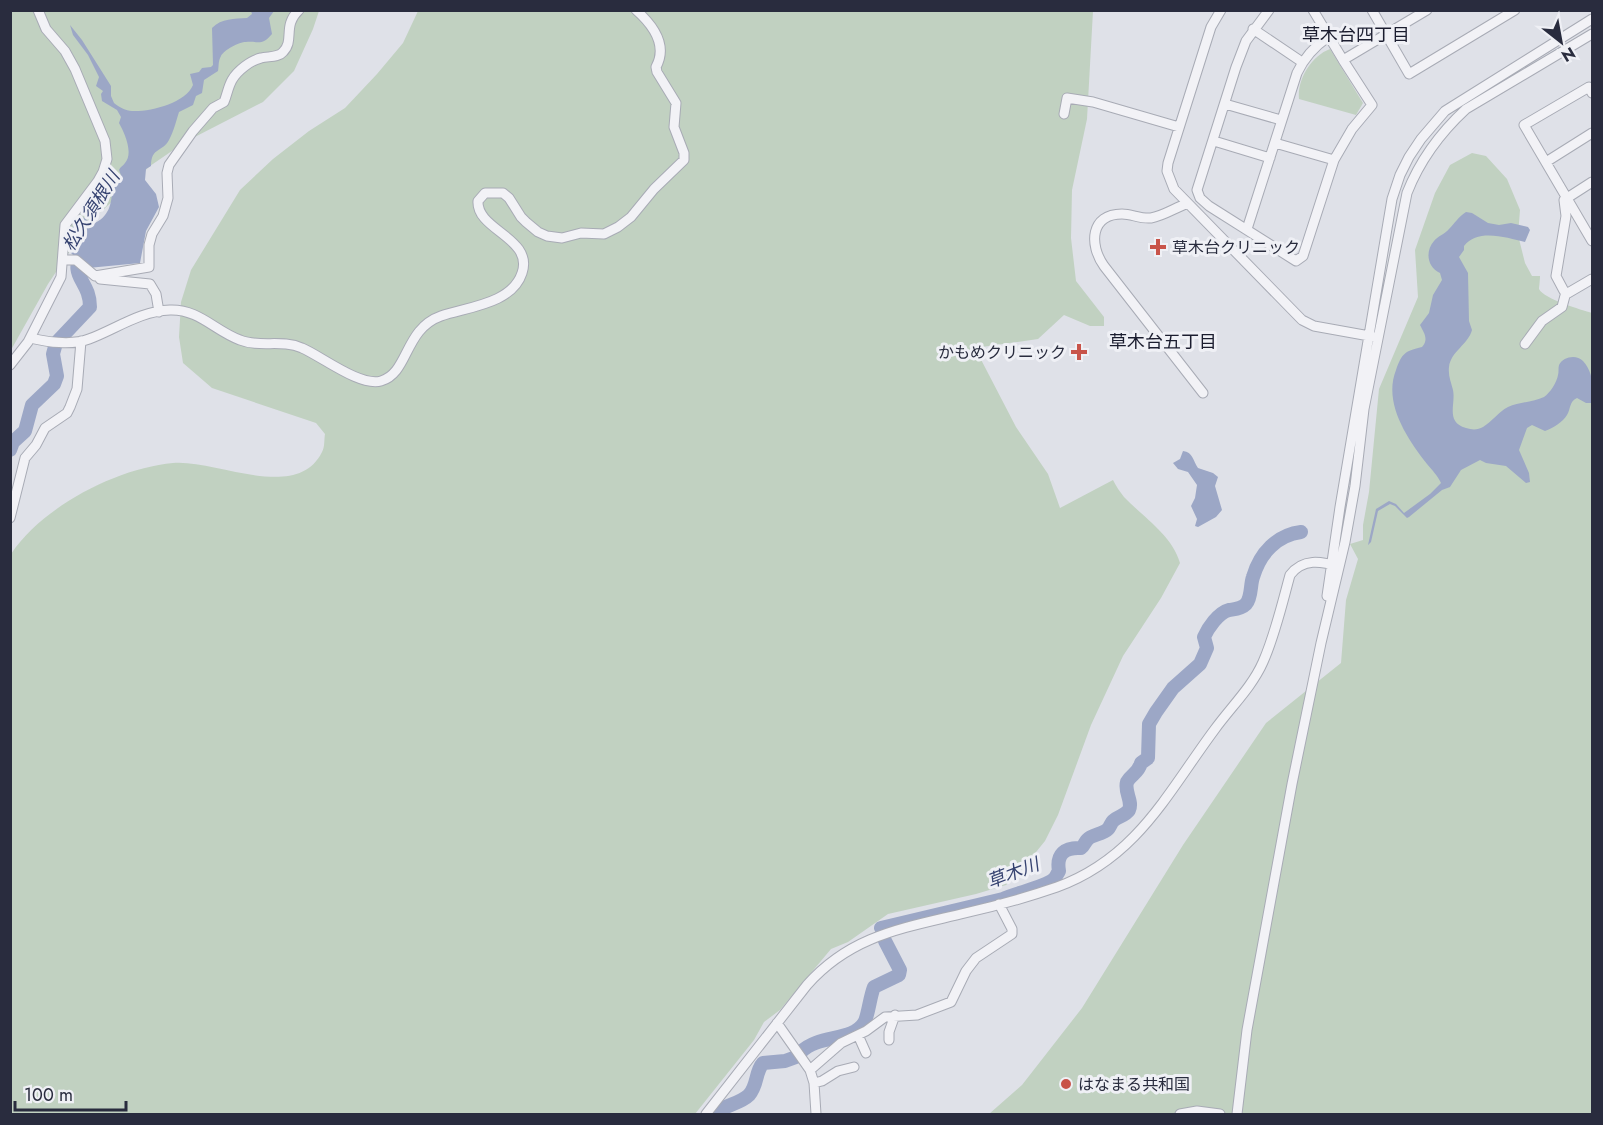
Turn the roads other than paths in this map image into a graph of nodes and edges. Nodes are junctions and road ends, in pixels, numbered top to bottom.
1 (38, 10) edge
2 (299, 10) edge
3 (636, 10) edge
4 (1221, 10) edge
5 (1269, 10) edge
6 (1313, 10) edge
7 (1372, 10) edge
8 (1427, 10) edge
9 (1515, 10) edge
10 (1593, 19) edge
11 (1253, 29) junction
12 (1593, 34) edge
13 (1386, 35) junction
14 (1328, 37) junction
15 (1343, 60) junction
16 (1302, 62) junction
17 (1593, 93) edge
18 (1226, 104) junction
19 (1064, 114) dead end
20 (1281, 120) junction
21 (1179, 127) junction
22 (1593, 133) edge
23 (1214, 141) junction
24 (1275, 142) junction
25 (1270, 158) junction
26 (1334, 160) junction
27 (1545, 162) junction
28 (1593, 182) edge
29 (1567, 198) junction
30 (1186, 204) junction
31 (1247, 229) junction
32 (1591, 236) edge
33 (63, 260) junction
34 (94, 275) junction
35 (1593, 279) edge
36 (1566, 292) junction
37 (159, 312) junction
38 (1374, 337) junction
39 (30, 338) junction
40 (81, 341) junction
41 (1525, 344) dead end
42 (10, 365) edge
43 (1203, 393) dead end
44 (30, 474) dead end
45 (20, 483) junction
46 (10, 518) edge
47 (1335, 566) junction
48 (999, 904) junction
49 (892, 1012) junction
50 (777, 1023) junction
51 (858, 1035) junction
52 (889, 1040) dead end
53 (866, 1053) dead end
54 (854, 1067) dead end
55 (810, 1070) junction
56 (814, 1083) junction
57 (706, 1114) edge
58 (816, 1114) edge
59 (1180, 1114) edge
60 (1220, 1114) edge
61 (1238, 1114) edge

1 - 33 street
2 - 34 street
3 - 37 street
4 - 21 street
5 - 11 street
6 - 14 street
7 - 13 street
8 - 13 street
9 - 13 street
10 - 38 street
11 - 16 street
11 - 18 street
12 - 38 street
13 - 15 street
14 - 15 street
14 - 16 street
15 - 26 street
16 - 20 street
17 - 27 street
18 - 20 street
18 - 23 street
19 - 21 street
20 - 24 street
21 - 30 street
22 - 27 street
23 - 25 street
23 - 31 street
24 - 25 street
24 - 26 street
25 - 31 street
26 - 31 street
27 - 29 street
28 - 29 street
29 - 32 street
29 - 36 street
30 - 38 street
30 - 43 street
33 - 34 street
33 - 39 street
34 - 37 street
35 - 36 street
36 - 41 street
37 - 40 street
38 - 47 street
39 - 40 street
39 - 42 street
40 - 45 street
44 - 45 street
45 - 46 street
47 - 48 street
47 - 61 street
48 - 49 street
48 - 50 street
49 - 51 street
49 - 52 street
50 - 55 street
50 - 57 street
51 - 53 street
51 - 55 street
54 - 56 street
55 - 56 street
56 - 58 street
59 - 60 street

